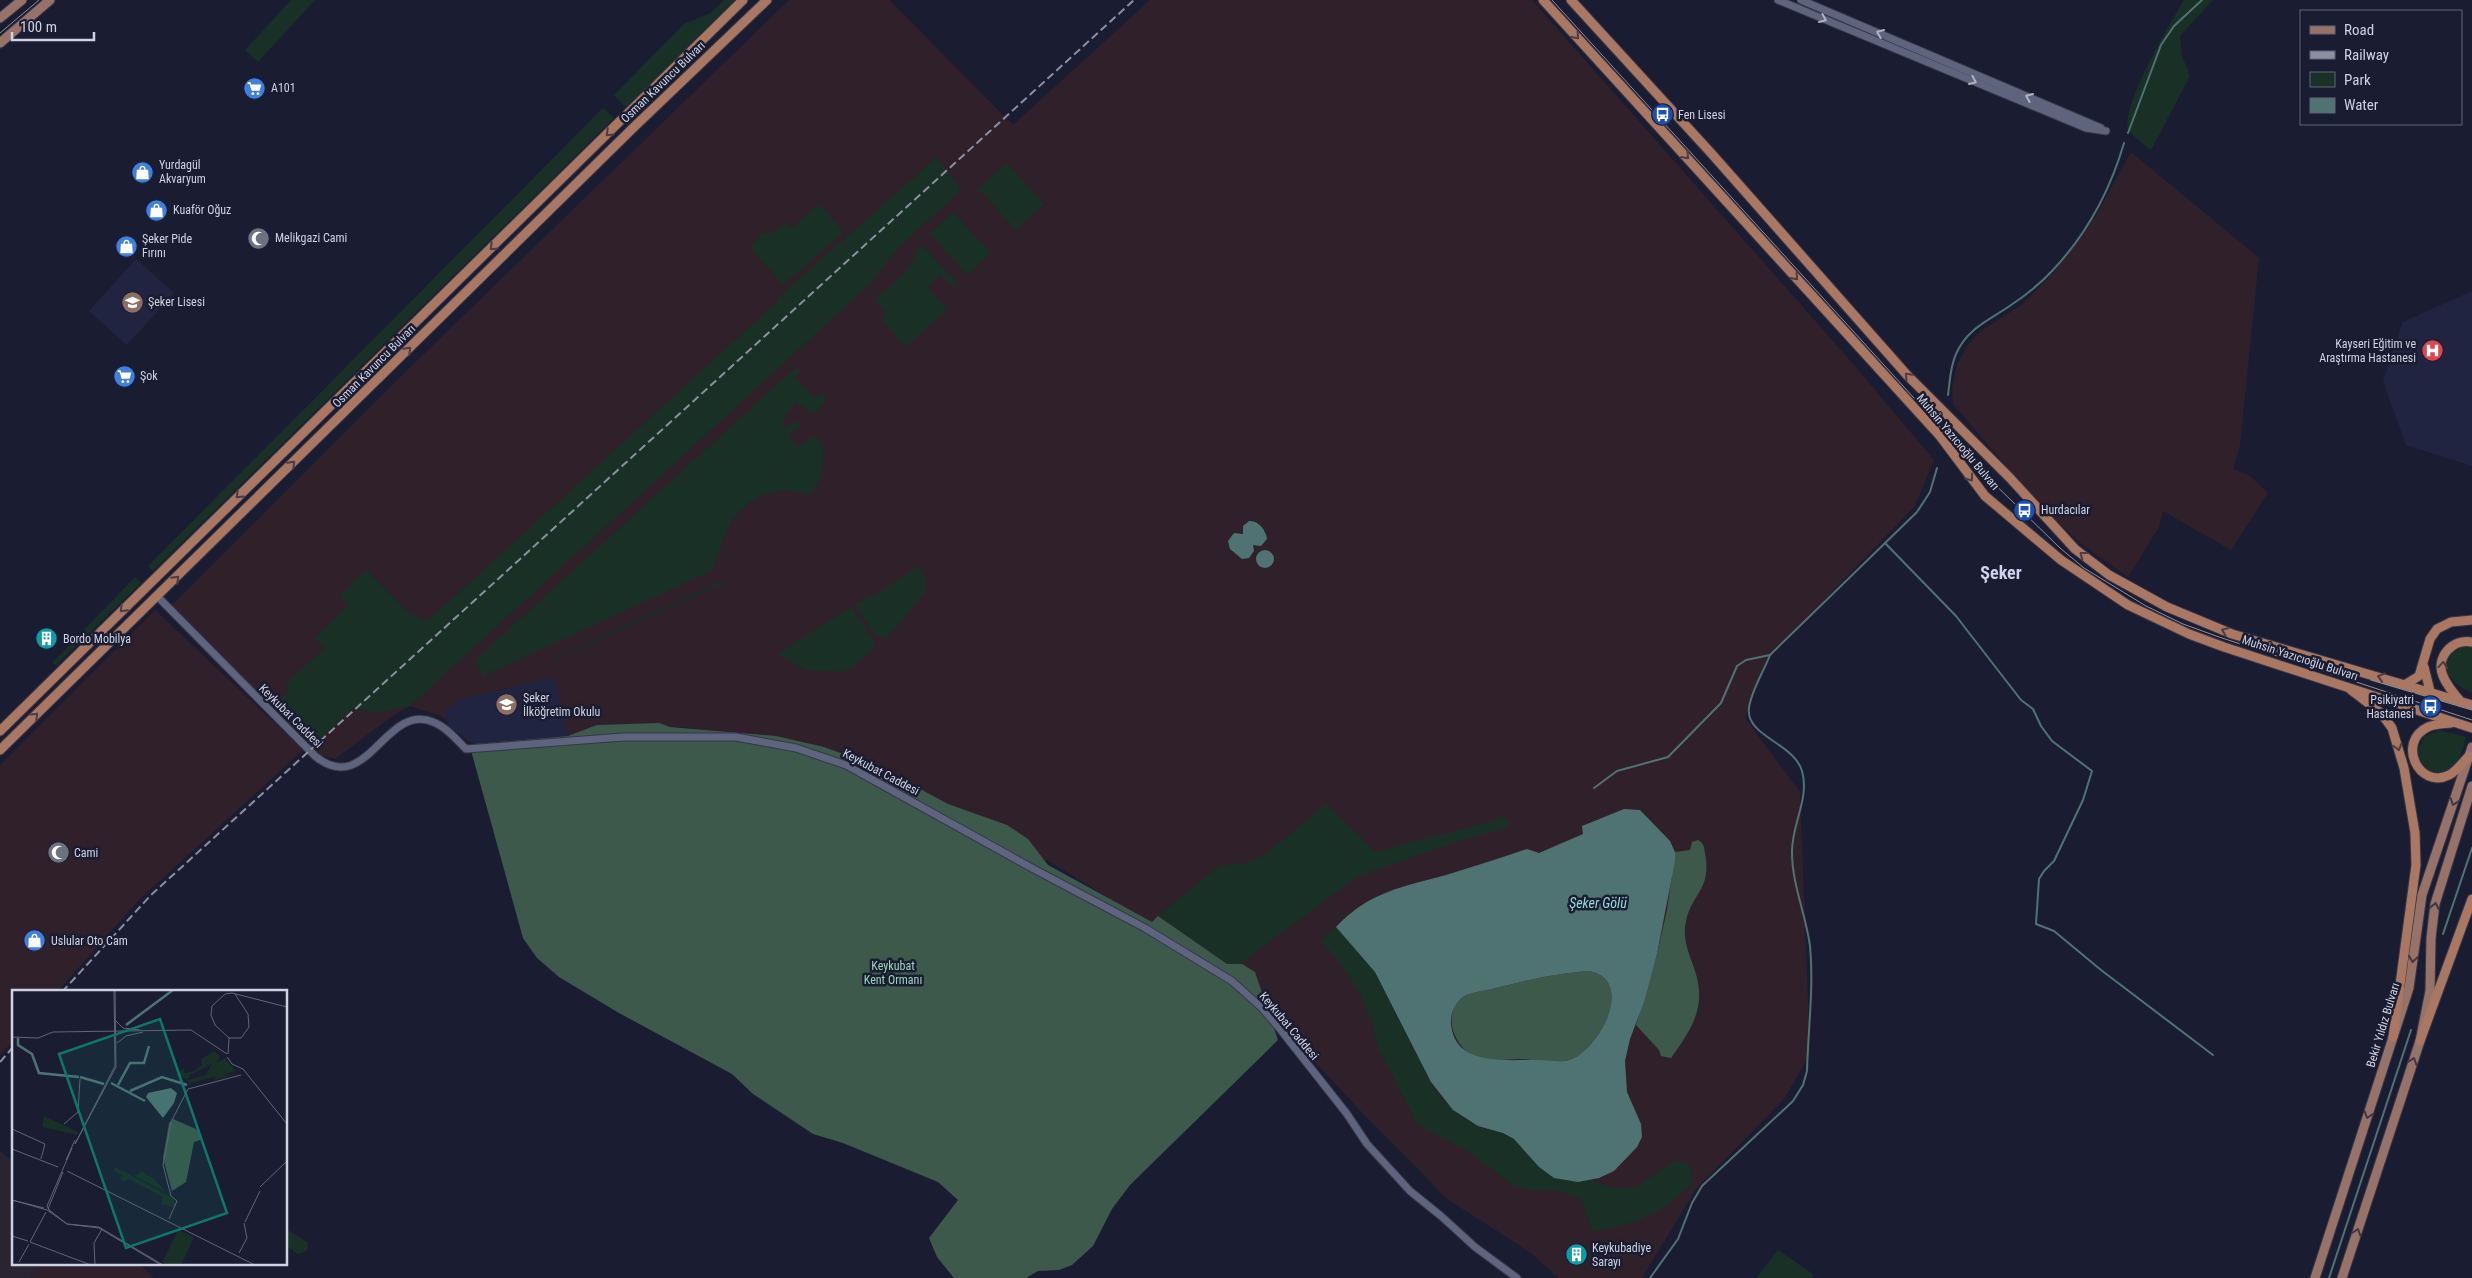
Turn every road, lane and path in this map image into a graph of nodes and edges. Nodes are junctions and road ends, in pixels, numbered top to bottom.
1 (22, 0) edge
2 (50, 0) edge
3 (743, 0) edge
4 (767, 0) edge
5 (1544, 0) edge
6 (1571, 0) edge
7 (1778, 0) edge
8 (1801, 0) edge
9 (0, 18) edge
10 (0, 43) edge
11 (150, 583) junction
12 (158, 597) junction
13 (2472, 620) edge
14 (2472, 642) edge
15 (2424, 664) junction
16 (2406, 684) junction
17 (2345, 685) junction
18 (2430, 691) junction
19 (2461, 702) junction
20 (2472, 705) edge
21 (2454, 722) junction
22 (2472, 728) edge
23 (0, 731) edge
24 (0, 750) edge
25 (2471, 752) edge
26 (2472, 786) edge
27 (2472, 898) edge
28 (2393, 1038) junction
29 (2420, 1041) junction
30 (1517, 1278) edge
31 (2315, 1278) edge
32 (2342, 1278) edge

1 - 9 main road
2 - 10 main road
3 -> 11 highway, Osman Kavuncu Bulvarı
12 -> 4 highway, Osman Kavuncu Bulvarı
5 -> 17 highway, Muhsin Yazıcıoğlu Bulvarı
16 -> 6 highway, Muhsin Yazıcıoğlu Bulvarı
7 -> 8 street
11 - 12 highway
11 -> 23 highway, Osman Kavuncu Bulvarı
24 -> 12 highway, Osman Kavuncu Bulvarı
12 - 30 street, Keykubat Caddesi
13 - 15 highway
19 -> 14 highway
15 - 16 highway
15 - 18 highway
16 - 18 highway, Muhsin Yazıcıoğlu Bulvarı
17 - 21 highway, Muhsin Yazıcıoğlu Bulvarı
17 -> 28 highway
18 - 19 highway, Muhsin Yazıcıoğlu Bulvarı
19 - 20 highway, Muhsin Yazıcıoğlu Bulvarı
21 - 22 highway, Muhsin Yazıcıoğlu Bulvarı
21 - 25 highway
25 -> 28 main road, Bekir Yıldız Bulvarı
29 -> 26 main road
27 - 29 highway
28 -> 31 main road, Bekir Yıldız Bulvarı
32 -> 29 main road

